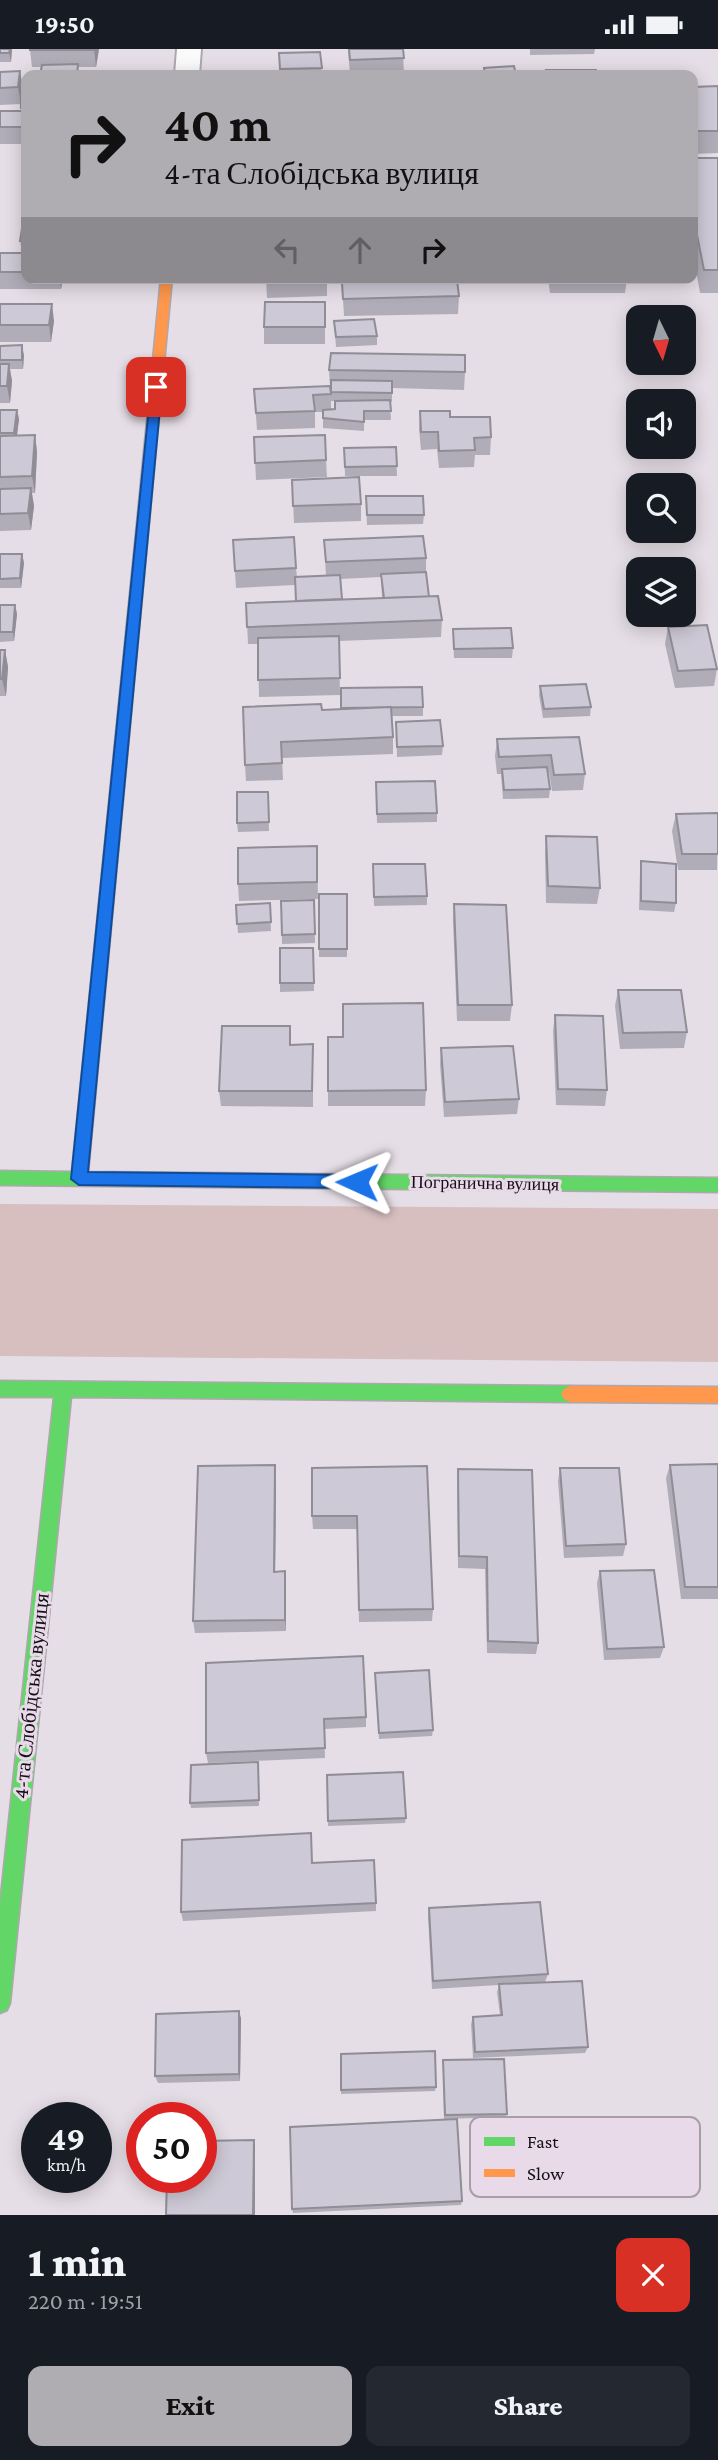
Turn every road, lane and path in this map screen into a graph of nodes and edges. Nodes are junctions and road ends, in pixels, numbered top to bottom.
1 (189, 49) edge
2 (187, 70) edge
3 (166, 284) edge
4 (0, 1178) edge
5 (79, 1179) junction
6 (718, 1185) edge
7 (0, 1389) edge
8 (63, 1390) junction
9 (718, 1395) edge
10 (0, 2003) edge

1 - 2 street
3 - 5 street
4 - 5 street, Погранична вулиця
5 - 6 street, Погранична вулиця
7 - 8 street
8 - 9 street
8 - 10 street, 4-та Слобідська вулиця

